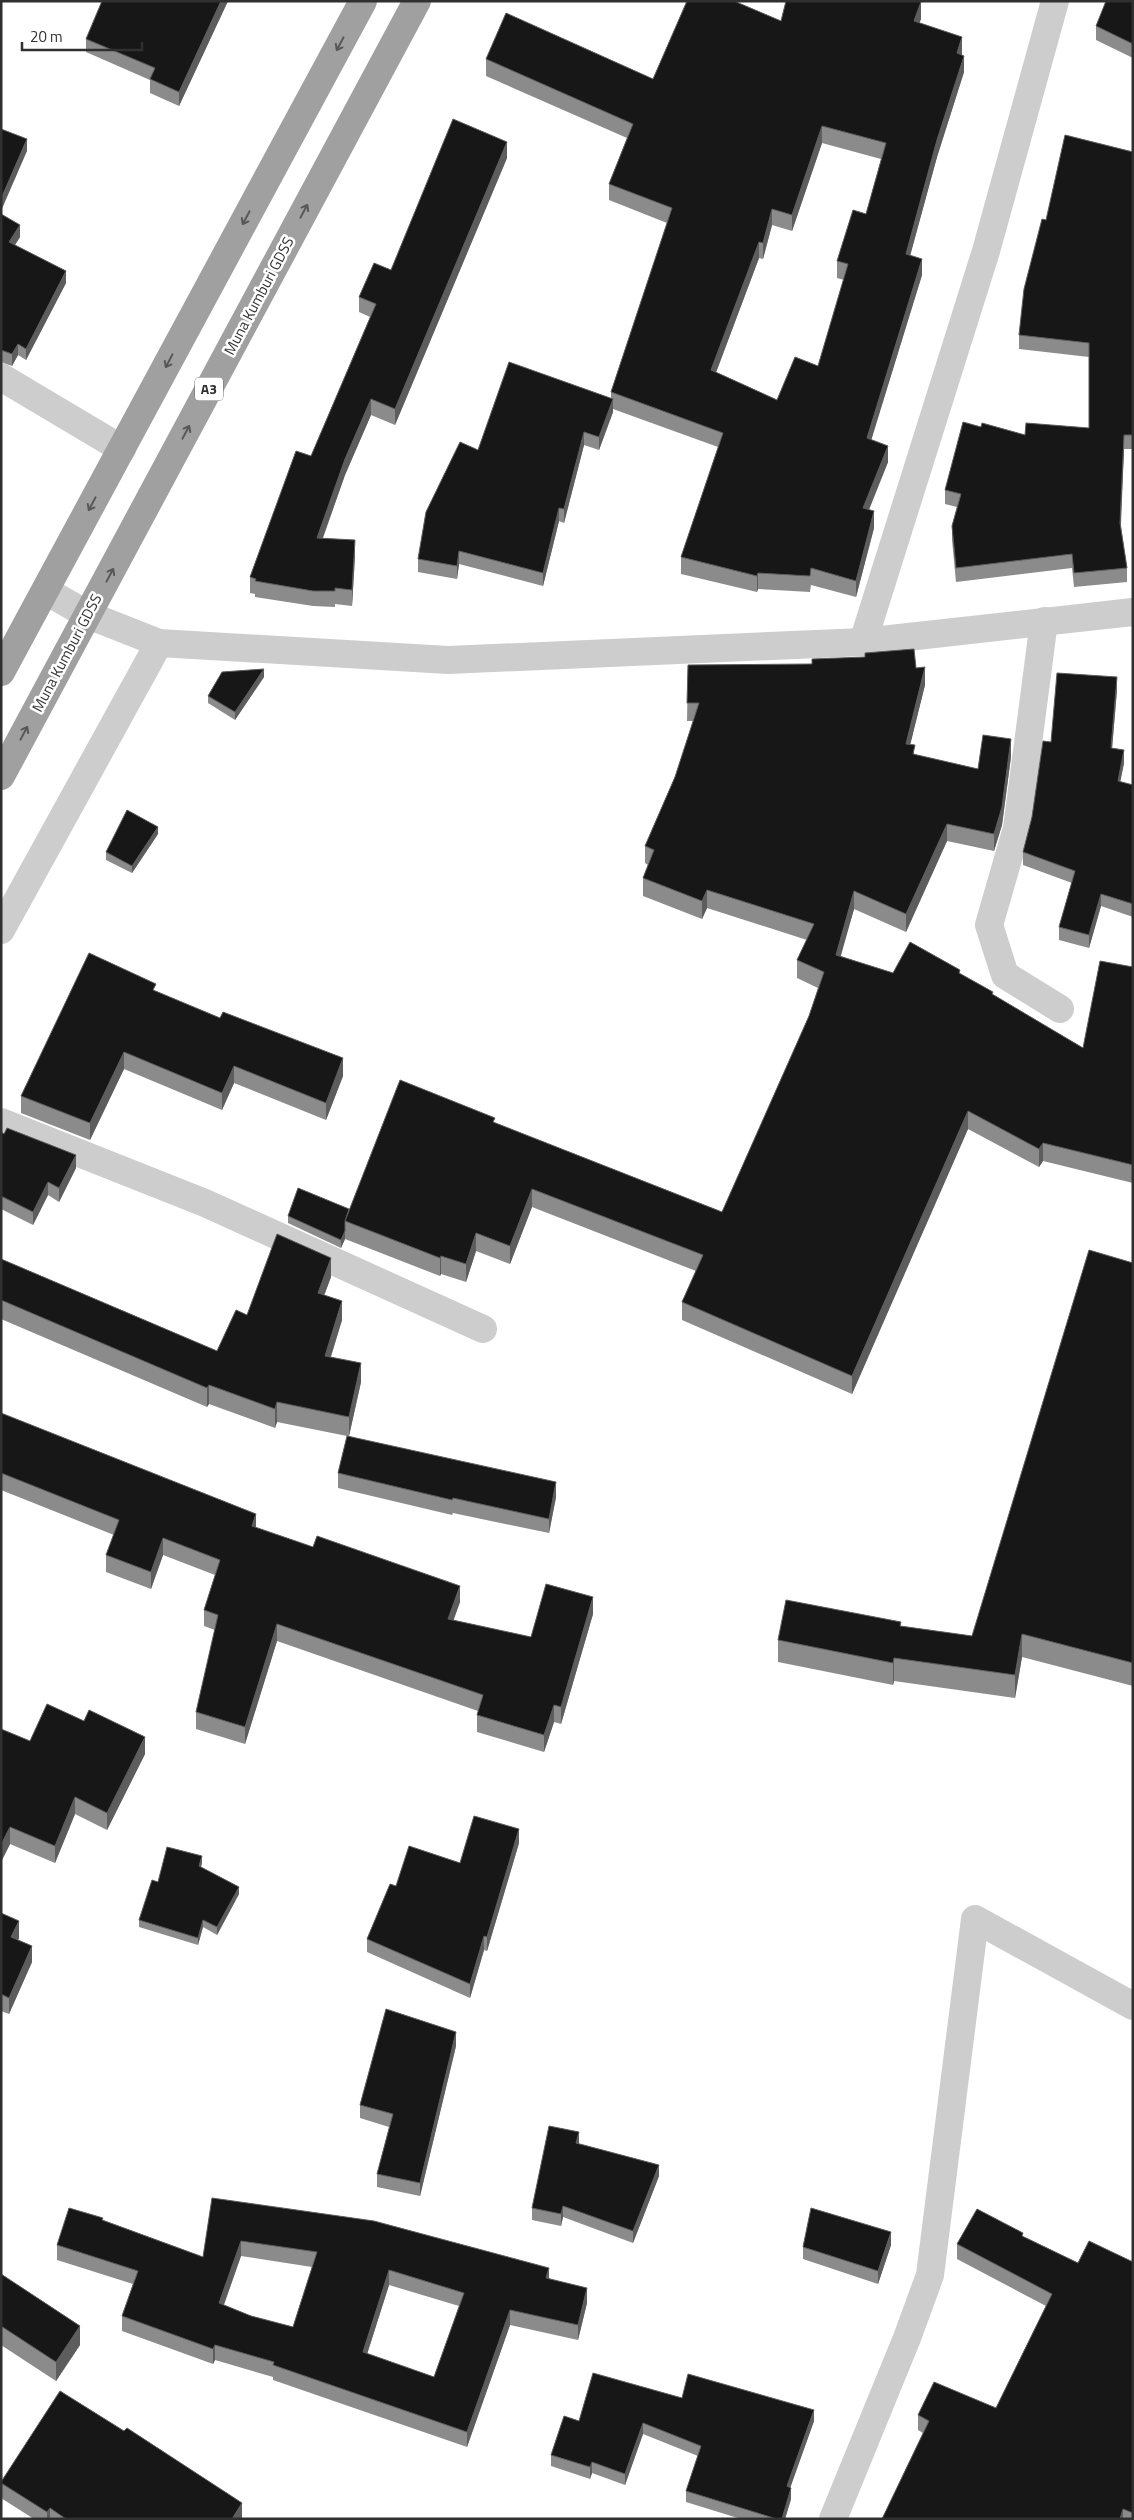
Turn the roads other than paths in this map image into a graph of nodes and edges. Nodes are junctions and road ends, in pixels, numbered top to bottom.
1 (363, 1) edge
2 (417, 1) edge
3 (1055, 1) edge
4 (1, 378) edge
5 (122, 449) junction
6 (46, 591) junction
7 (1133, 612) edge
8 (88, 615) junction
9 (1044, 621) junction
10 (863, 642) junction
11 (158, 643) junction
12 (1, 672) edge
13 (1, 776) edge
14 (1, 930) edge
15 (1060, 1008) dead end
16 (1, 1122) edge
17 (483, 1329) dead end
18 (1133, 2006) edge
19 (833, 2519) edge

1 -> 5 highway
8 -> 2 highway, Muna Kumburi GDSS / A3
3 - 10 street
4 - 5 street
5 -> 6 highway
6 - 8 street
6 - 12 highway
7 - 9 street
8 - 11 street
13 -> 8 highway, Muna Kumburi GDSS / A3
9 - 10 street
9 - 15 street
10 - 11 street
11 - 14 street
16 - 17 street
18 - 19 street

